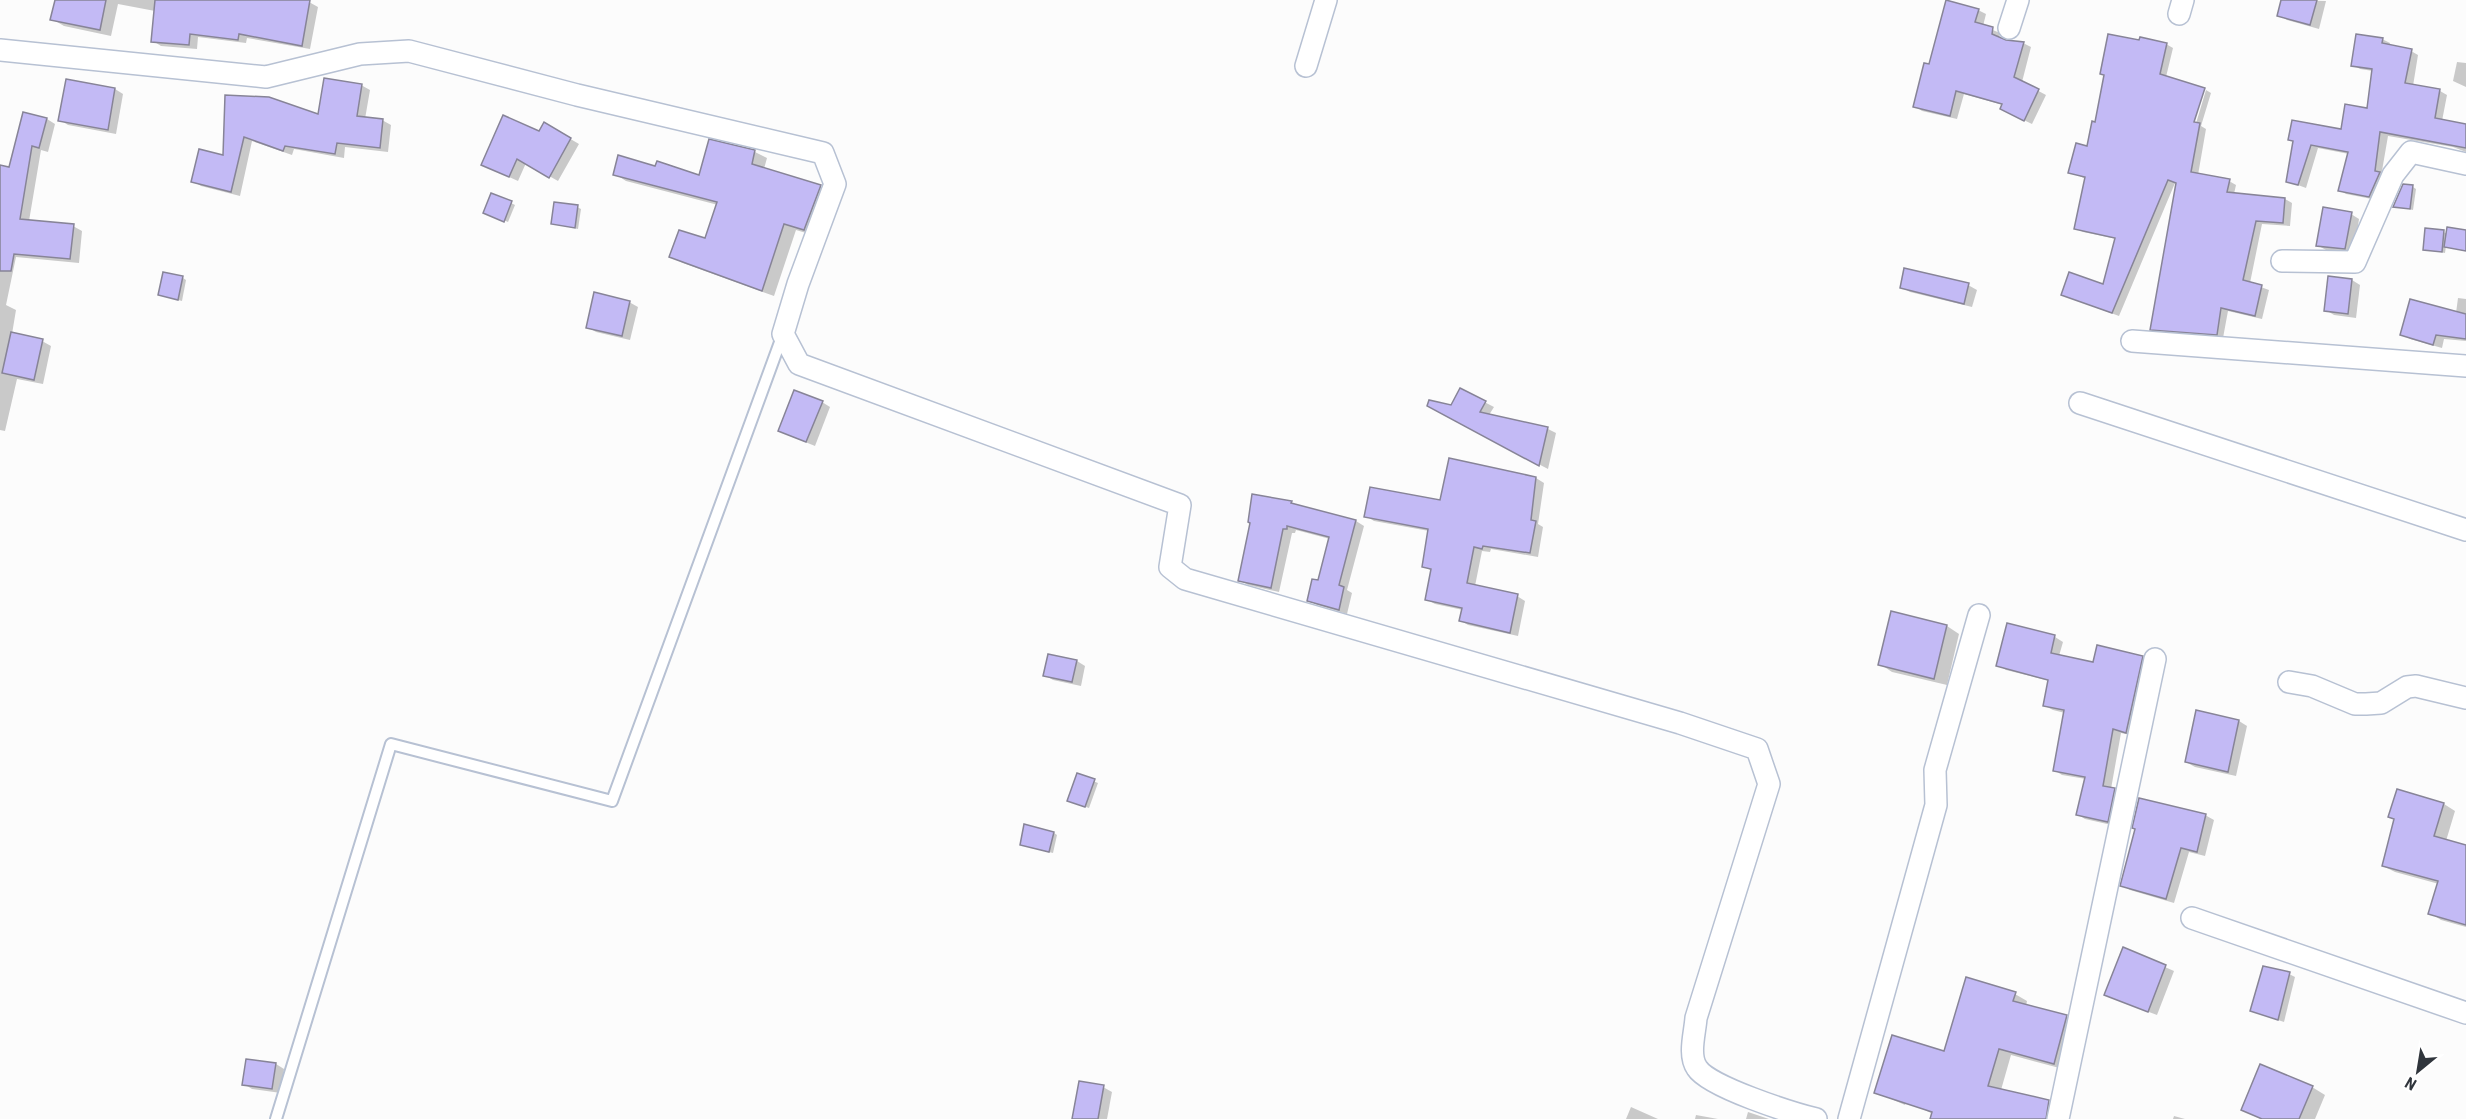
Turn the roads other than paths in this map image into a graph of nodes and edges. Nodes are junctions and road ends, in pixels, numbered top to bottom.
1 (1326, 0) edge
2 (2018, 0) edge
3 (2009, 28) dead end
4 (0, 50) edge
5 (1306, 66) dead end
6 (2466, 164) edge
7 (2282, 261) dead end
8 (783, 334) junction
9 (2132, 341) dead end
10 (2466, 366) edge
11 (2080, 404) dead end
12 (2466, 530) edge
13 (1979, 615) dead end
14 (2156, 659) dead end
15 (2289, 682) dead end
16 (2466, 698) edge
17 (2192, 918) dead end
18 (2466, 1013) edge
19 (1785, 1115) edge
20 (276, 1119) edge
21 (1816, 1119) edge
22 (1849, 1119) edge
23 (2058, 1119) edge

1 - 5 street
2 - 3 street
4 - 8 street
6 - 7 street
8 - 19 street
8 - 20 lane
9 - 10 street
11 - 12 street
13 - 22 street
14 - 23 street
15 - 16 street
17 - 18 street
19 - 21 street

